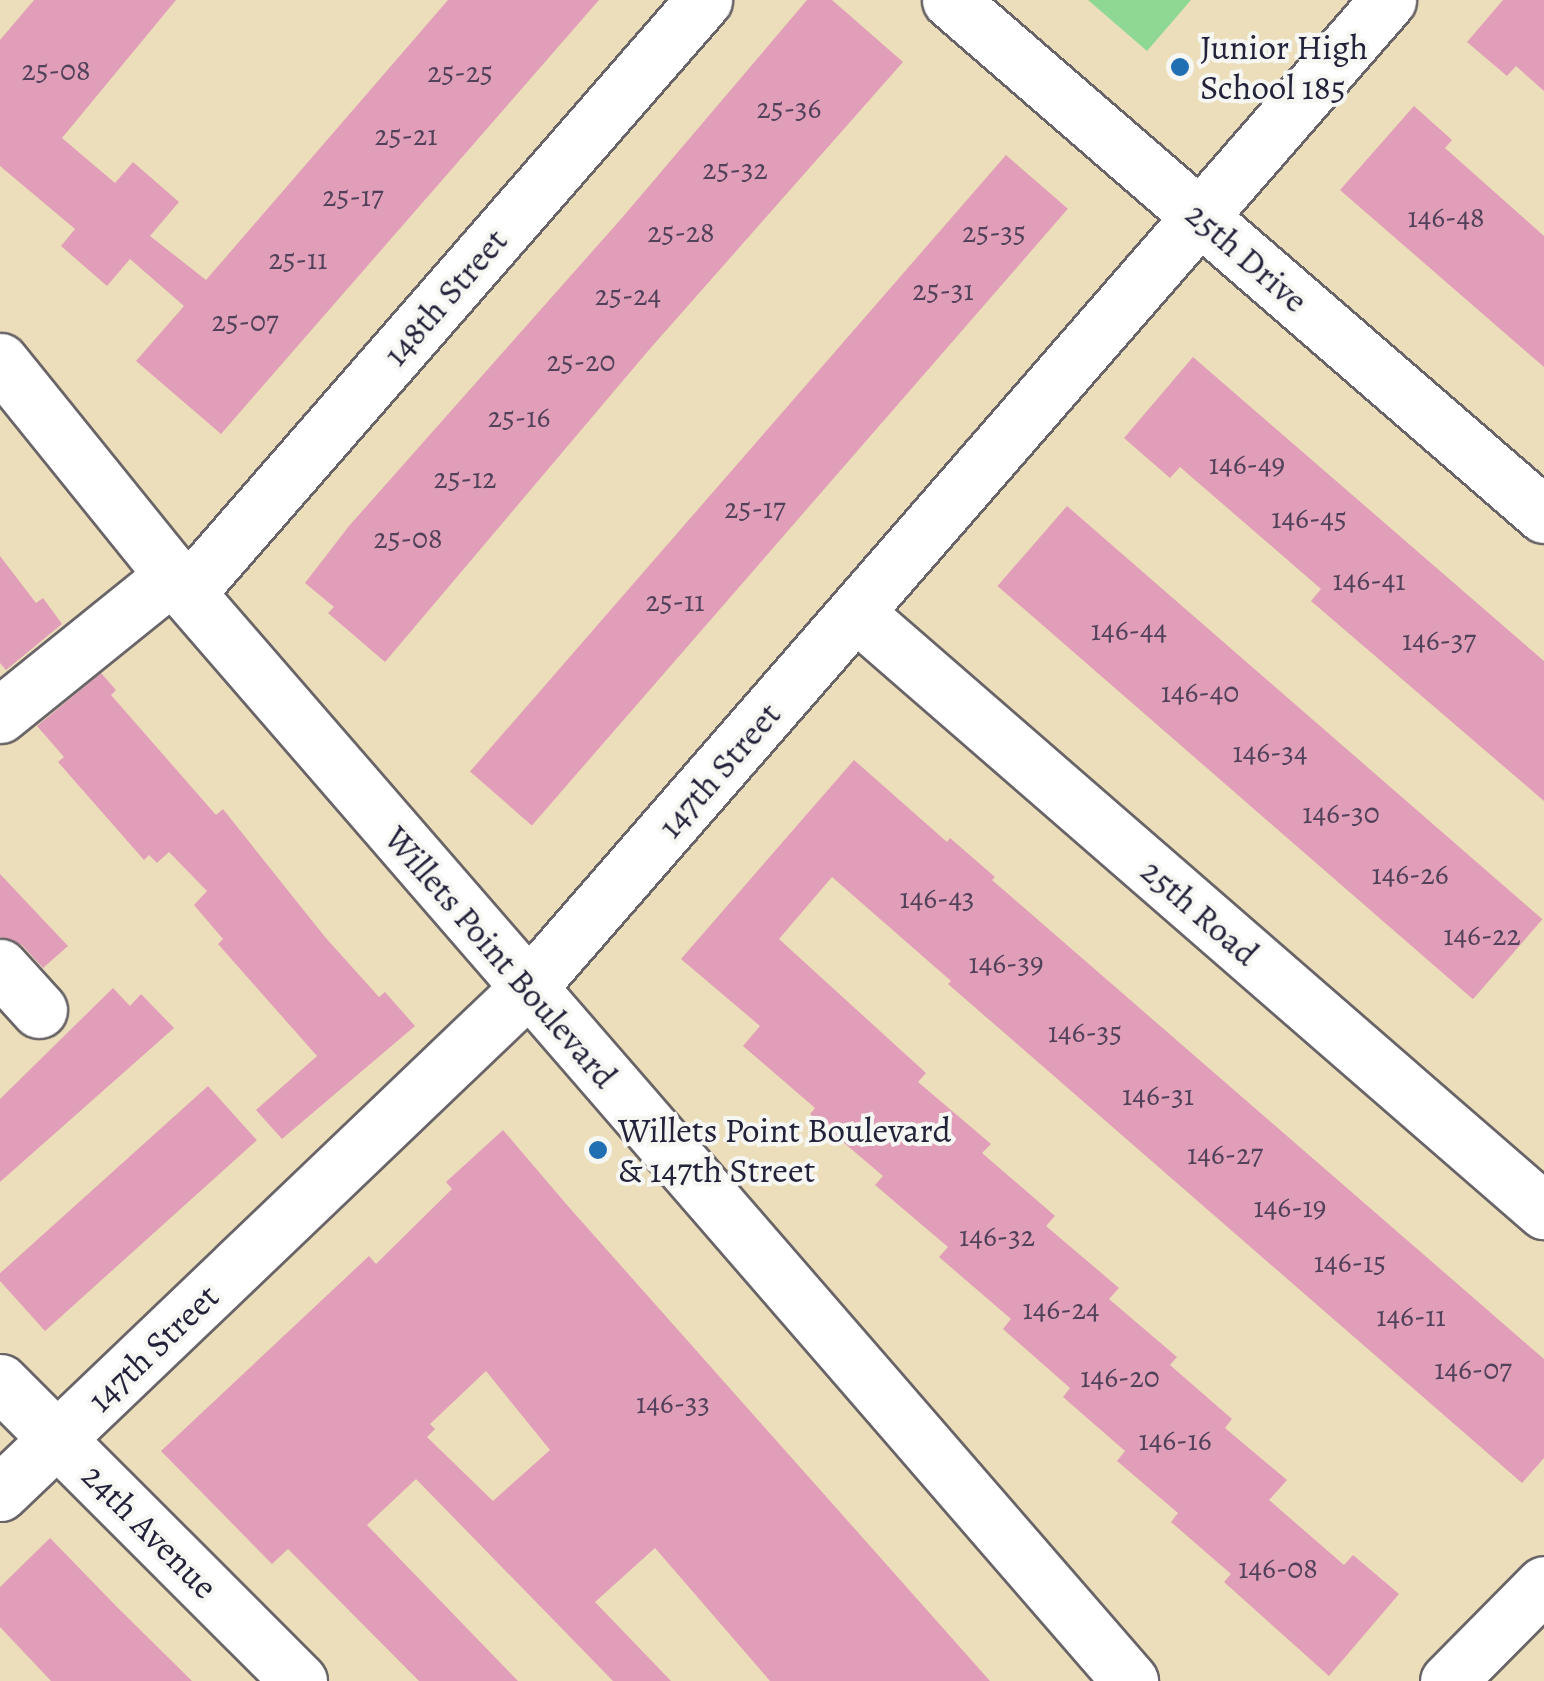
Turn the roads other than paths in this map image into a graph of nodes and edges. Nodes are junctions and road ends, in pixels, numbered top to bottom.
1 (704, 0) edge
2 (950, 0) edge
3 (1388, 0) edge
4 (1200, 216) junction
5 (0, 361) edge
6 (1544, 515) edge
7 (180, 585) junction
8 (856, 613) junction
9 (0, 716) edge
10 (0, 967) edge
11 (528, 988) junction
12 (39, 1010) dead end
13 (1544, 1212) edge
14 (0, 1382) edge
15 (57, 1439) junction
16 (0, 1493) edge
17 (1544, 1584) edge
18 (299, 1681) edge
19 (1130, 1681) edge
20 (1448, 1681) edge

1 - 7 street, 148th Street
2 - 4 street, 25th Drive
3 - 4 street, 147th Street
4 - 6 street, 25th Drive
4 - 8 street, 147th Street
5 - 7 street, Willets Point Boulevard
7 - 9 street, 148th Street
7 - 11 street, Willets Point Boulevard
8 - 11 street, 147th Street
8 - 13 street, 25th Road
10 - 12 street
11 - 15 street, 147th Street
11 - 19 street, Willets Point Boulevard
14 - 15 street, 24th Avenue
15 - 16 street, 147th Street
15 - 18 street, 24th Avenue
17 - 20 street

